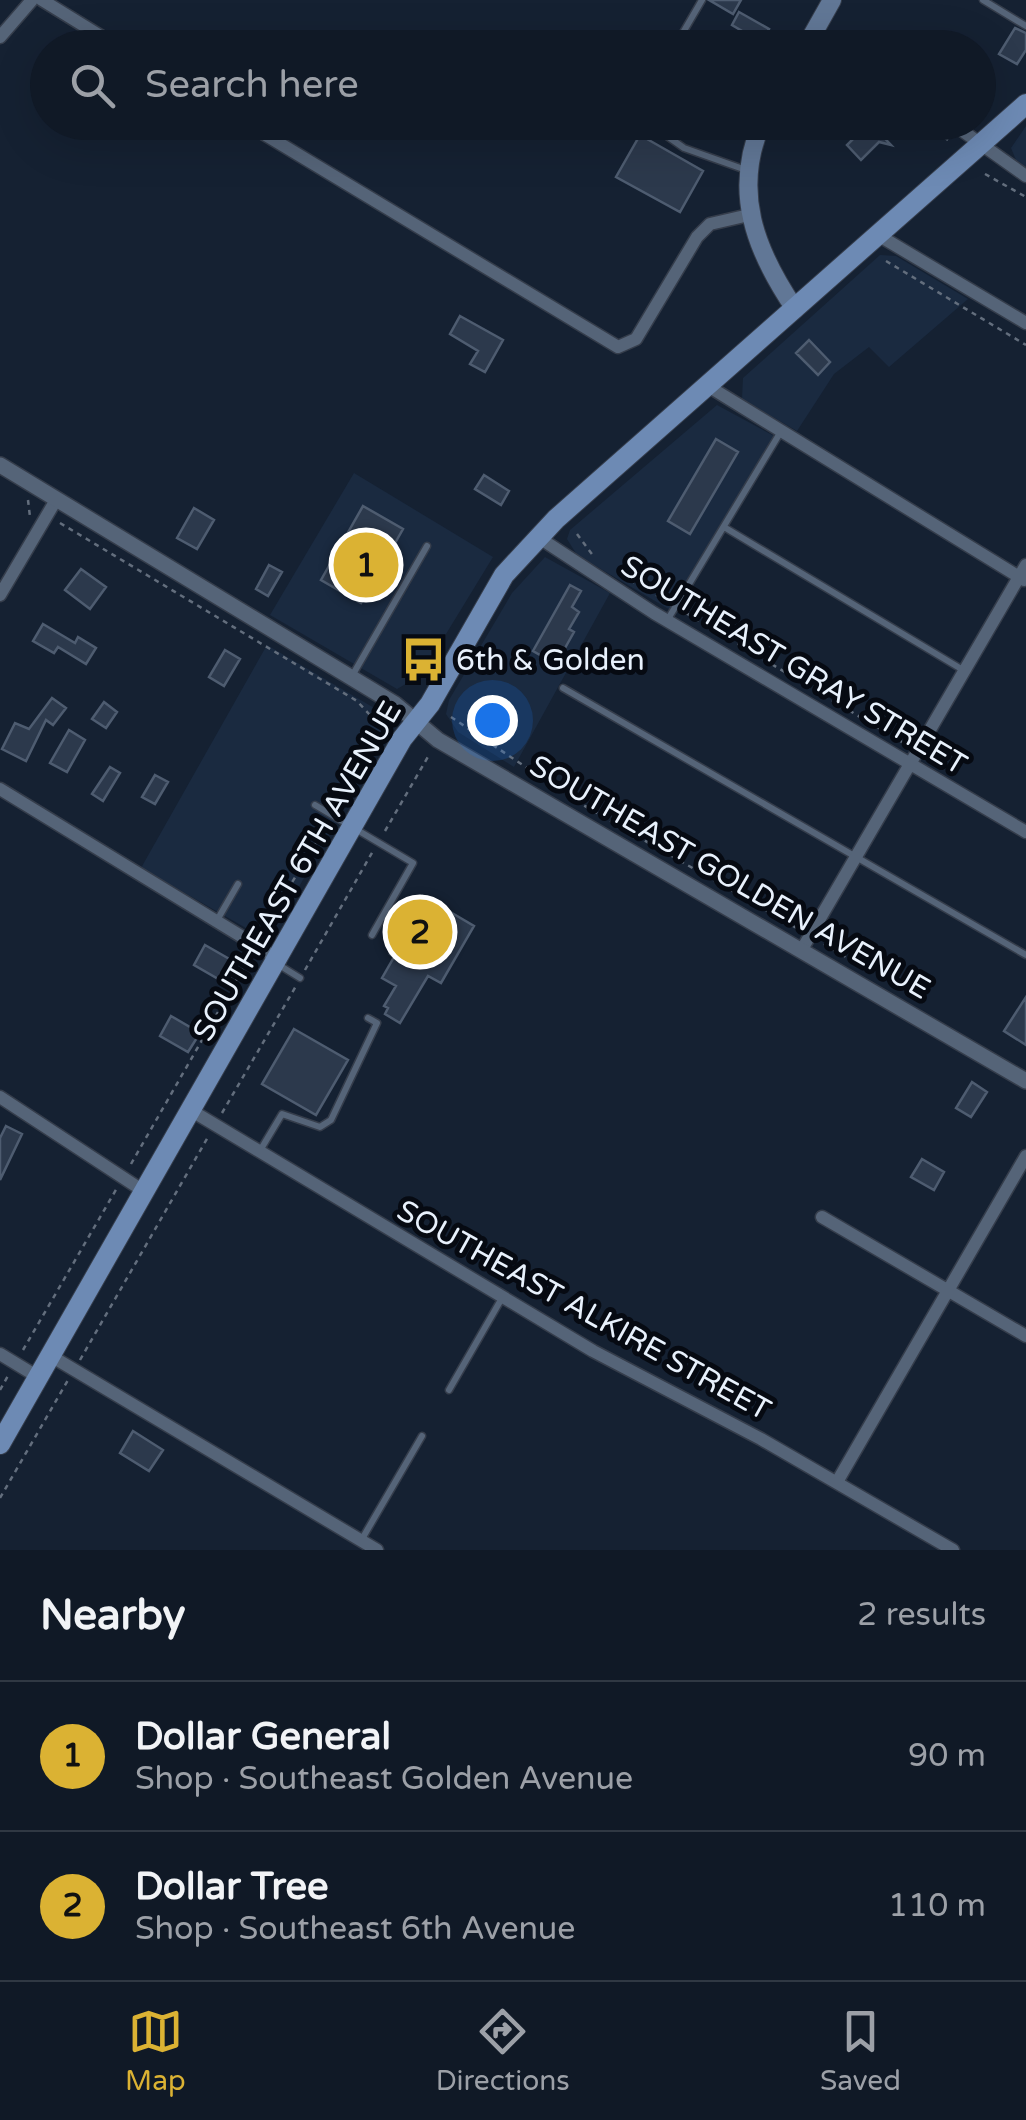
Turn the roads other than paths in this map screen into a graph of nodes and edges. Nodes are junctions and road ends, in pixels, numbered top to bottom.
1 (32, 0) edge
2 (42, 0) edge
3 (702, 0) edge
4 (832, 0) edge
5 (983, 0) edge
6 (1026, 26) edge
7 (91, 30) edge
8 (684, 30) edge
9 (815, 30) edge
10 (0, 37) edge
11 (1026, 104) edge
12 (996, 130) edge
13 (273, 140) edge
14 (673, 140) edge
15 (757, 140) edge
16 (975, 140) edge
17 (985, 140) edge
18 (980, 144) junction
19 (748, 170) junction
20 (1026, 176) edge
21 (749, 215) junction
22 (878, 235) junction
23 (795, 309) junction
24 (1026, 323) edge
25 (708, 386) junction
26 (780, 432) junction
27 (0, 466) edge
28 (56, 500) junction
29 (724, 527) junction
30 (538, 537) junction
31 (428, 546) dead end
32 (1024, 574) edge
33 (0, 595) edge
34 (667, 621) junction
35 (964, 671) junction
36 (351, 677) junction
37 (564, 688) dead end
38 (416, 722) junction
39 (908, 763) junction
40 (0, 788) edge
41 (314, 805) dead end
42 (354, 828) junction
43 (1026, 832) edge
44 (855, 859) junction
45 (238, 884) dead end
46 (216, 922) junction
47 (372, 935) dead end
48 (802, 951) junction
49 (1026, 955) edge
50 (279, 962) junction
51 (300, 978) road end
52 (368, 1018) dead end
53 (1026, 1082) edge
54 (0, 1097) edge
55 (192, 1111) junction
56 (260, 1151) junction
57 (1026, 1156) edge
58 (145, 1192) junction
59 (822, 1217) dead end
60 (949, 1290) junction
61 (503, 1297) junction
62 (1026, 1336) edge
63 (0, 1354) edge
64 (51, 1356) junction
65 (38, 1378) junction
66 (449, 1390) dead end
67 (422, 1436) dead end
68 (0, 1444) edge
69 (837, 1482) junction
70 (361, 1540) junction
71 (378, 1550) edge
72 (953, 1550) edge

1 - 10 street
2 - 7 street
3 - 8 lane
4 - 9 main road
5 - 6 lane
11 - 12 main road, SOUTHEAST 6TH AVENUE
13 - 21 street
14 - 19 lane
15 - 19 main road
16 - 18 street
17 - 18 main road, SOUTHEAST 6TH AVENUE
18 - 20 street
18 - 22 main road, SOUTHEAST 6TH AVENUE
19 - 21 main road
21 - 23 main road
22 - 23 main road, SOUTHEAST 6TH AVENUE
22 - 24 street
23 - 25 main road, SOUTHEAST 6TH AVENUE
25 - 26 street
25 - 30 main road, SOUTHEAST 6TH AVENUE
26 - 29 lane
26 - 32 street
27 - 28 street, SOUTHEAST GOLDEN AVENUE
28 - 33 street
28 - 36 street, SOUTHEAST GOLDEN AVENUE
29 - 34 lane
29 - 35 lane
30 - 34 street, SOUTHEAST GRAY STREET
30 - 38 main road, SOUTHEAST 6TH AVENUE
31 - 36 lane
32 - 35 street
34 - 39 street, SOUTHEAST GRAY STREET
35 - 39 street
36 - 38 street, SOUTHEAST GOLDEN AVENUE
37 - 44 lane
38 - 42 main road, SOUTHEAST 6TH AVENUE
38 - 48 street, SOUTHEAST GOLDEN AVENUE
39 - 43 street, SOUTHEAST GRAY STREET
39 - 44 street
40 - 46 street
41 - 42 lane
42 - 47 lane
42 - 50 main road, SOUTHEAST 6TH AVENUE
44 - 48 street
44 - 49 lane
45 - 46 lane
46 - 50 street
48 - 53 street, SOUTHEAST GOLDEN AVENUE
50 - 51 lane
50 - 55 main road, SOUTHEAST 6TH AVENUE
52 - 56 lane
54 - 58 street
55 - 56 street, SOUTHEAST ALKIRE STREET
55 - 58 main road, SOUTHEAST 6TH AVENUE
56 - 61 street, SOUTHEAST ALKIRE STREET
57 - 60 street
58 - 64 main road, SOUTHEAST 6TH AVENUE
59 - 60 street
60 - 62 street
60 - 69 street
61 - 66 lane
61 - 69 street, SOUTHEAST ALKIRE STREET
63 - 65 street
64 - 65 main road, SOUTHEAST 6TH AVENUE
64 - 70 street
65 - 68 main road, SOUTHEAST 6TH AVENUE
67 - 70 lane
69 - 72 street, SOUTHEAST ALKIRE STREET
70 - 71 street

